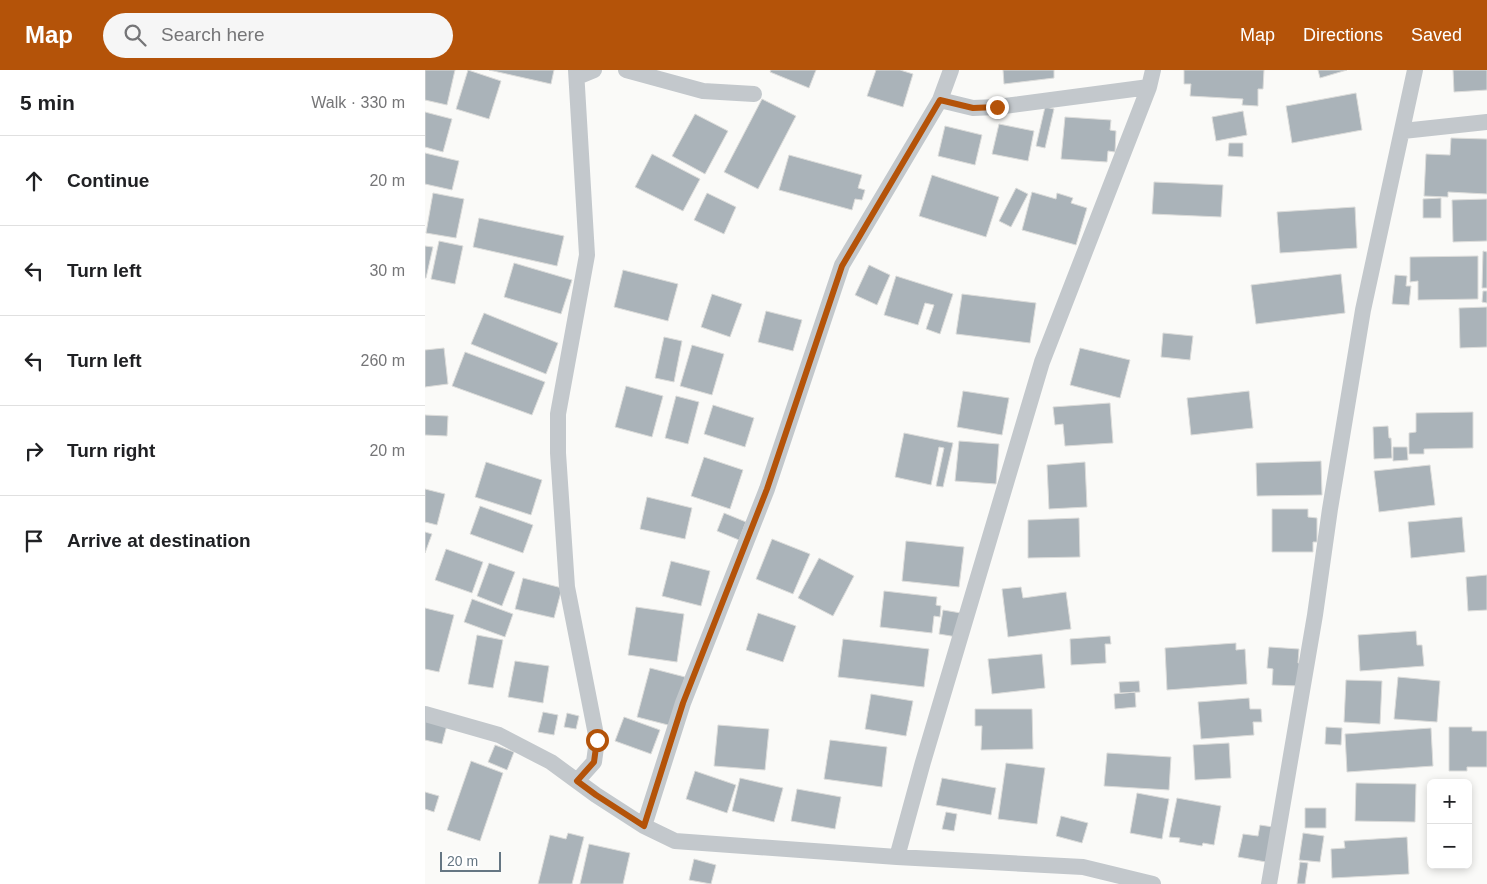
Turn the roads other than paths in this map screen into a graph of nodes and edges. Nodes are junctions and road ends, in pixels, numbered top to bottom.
1 (594, 70) edge
2 (626, 70) edge
3 (951, 70) edge
4 (1153, 70) edge
5 (1415, 70) edge
6 (576, 74) edge
7 (1149, 87) junction
8 (754, 94) dead end
9 (940, 100) junction
10 (1487, 122) edge
11 (1403, 131) junction
12 (425, 714) edge
13 (577, 781) junction
14 (644, 826) junction
15 (897, 857) junction
16 (1153, 884) edge
17 (1269, 884) edge

1 - 6 street
2 - 8 street
3 - 9 street
4 - 7 street
5 - 11 street
6 - 13 street
7 - 9 street
7 - 15 street
9 - 14 street
10 - 11 street
11 - 17 street
12 - 13 street
13 - 14 street
14 - 15 street
15 - 16 street

